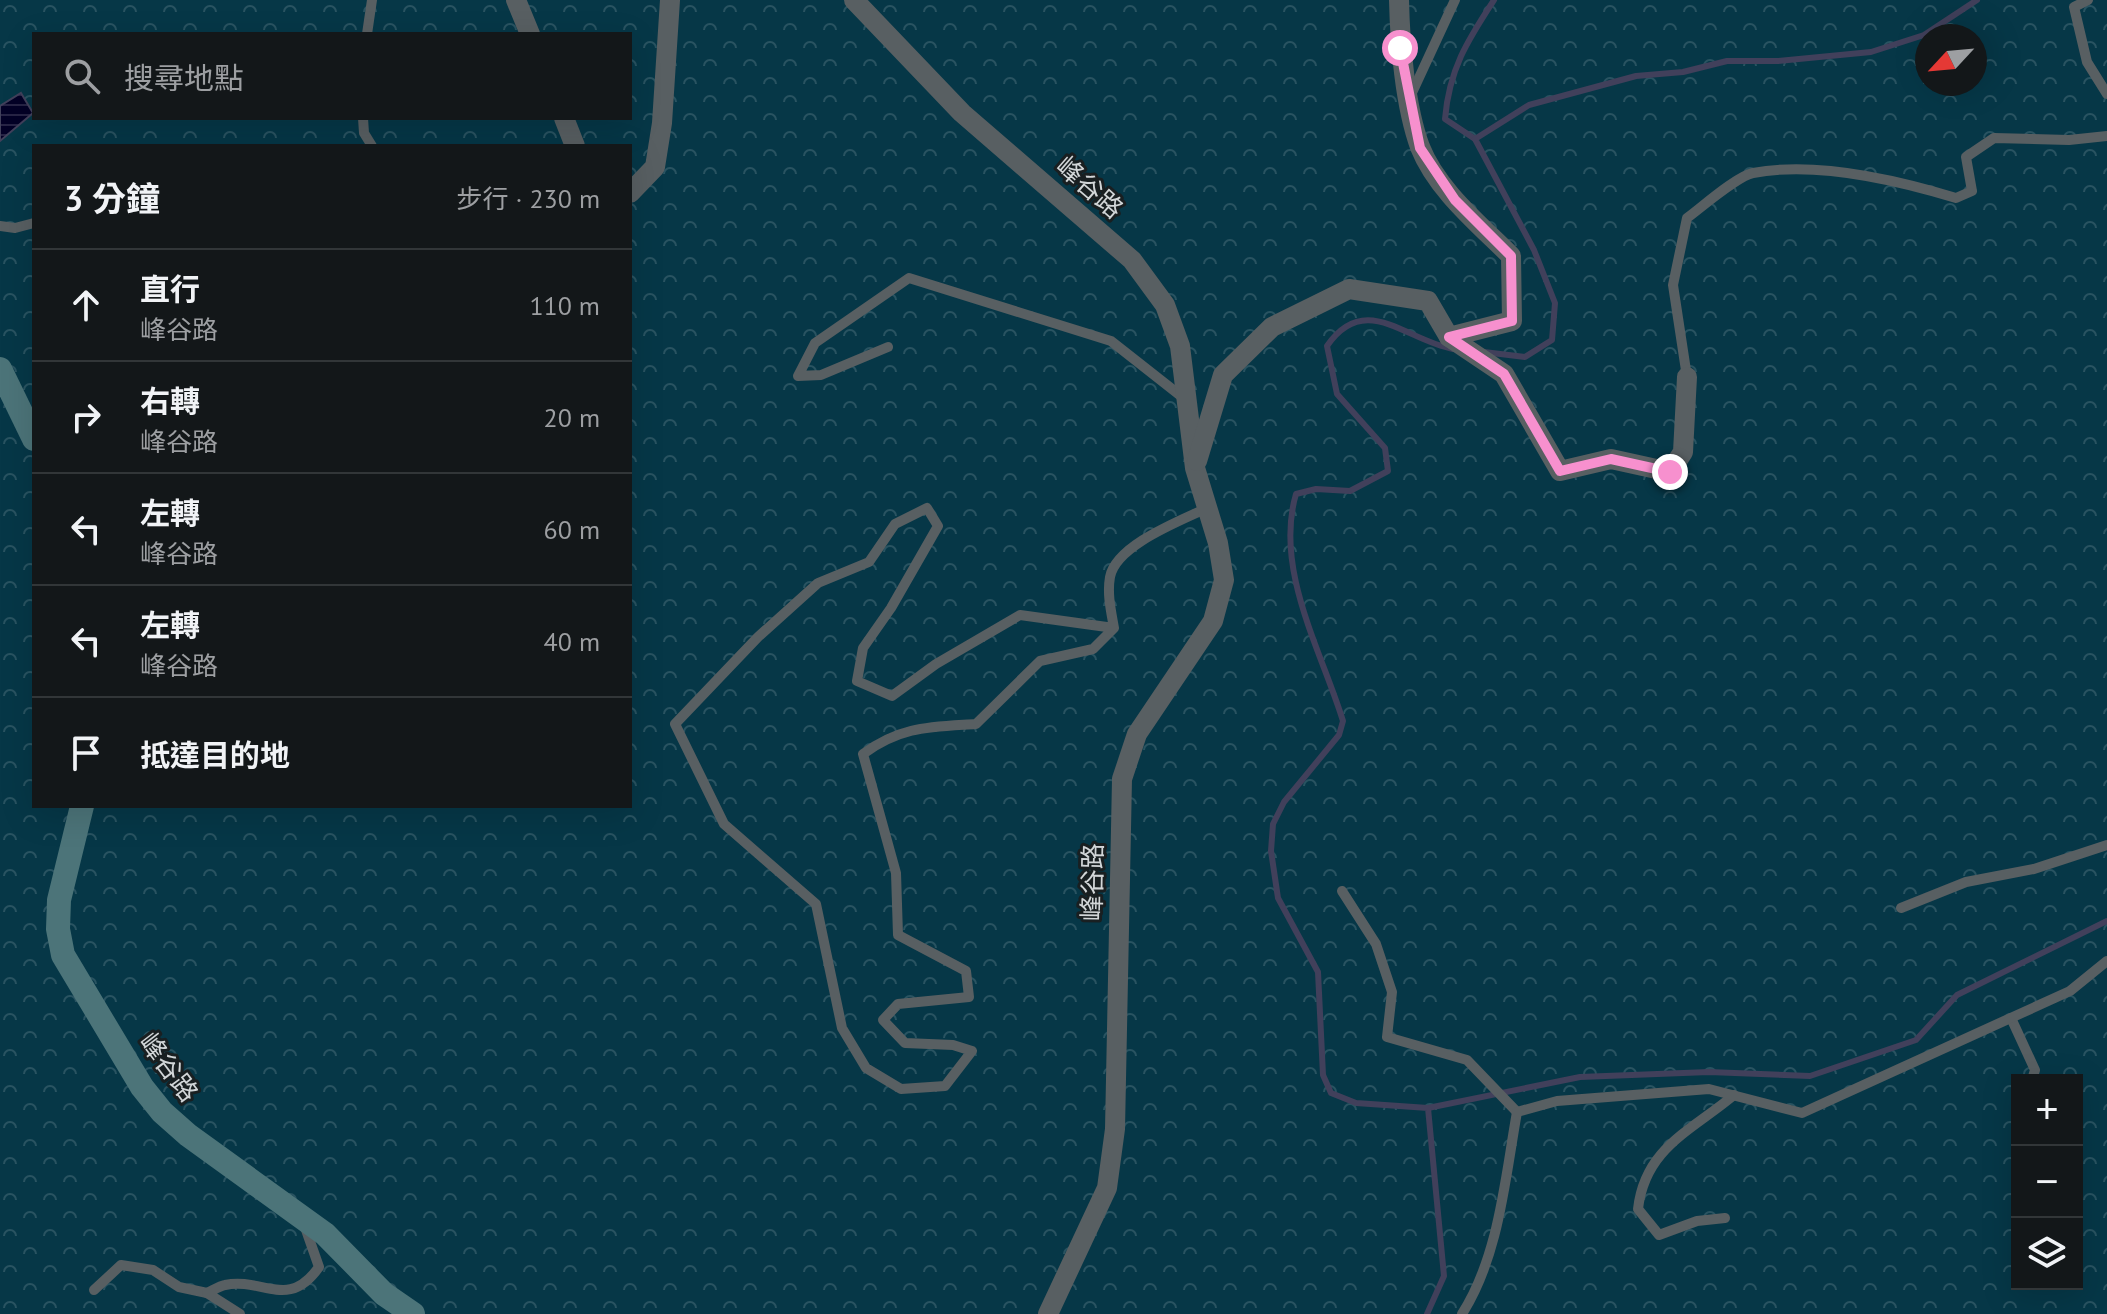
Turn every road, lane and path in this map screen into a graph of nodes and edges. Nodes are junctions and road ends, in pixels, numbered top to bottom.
1 (372, 0) edge
2 (516, 0) edge
3 (670, 0) edge
4 (854, 0) edge
5 (1399, 0) edge
6 (1455, 0) edge
7 (2088, 0) edge
8 (367, 32) edge
9 (529, 32) edge
10 (2107, 94) edge
11 (1410, 96) junction
12 (363, 120) edge
13 (565, 120) edge
14 (2107, 136) edge
15 (371, 144) edge
16 (574, 144) edge
17 (632, 191) edge
18 (32, 224) edge
19 (0, 226) edge
20 (1450, 338) junction
21 (888, 347) dead end
22 (0, 369) edge
23 (1687, 377) joint
24 (1186, 400) junction
25 (32, 435) edge
26 (1195, 468) junction
27 (1207, 508) junction
28 (1114, 628) junction
29 (82, 808) edge
30 (2107, 845) edge
31 (1342, 891) dead end
32 (1901, 908) dead end
33 (2107, 961) edge
34 (2011, 1018) junction
35 (2034, 1074) edge
36 (1734, 1095) junction
37 (1517, 1112) junction
38 (302, 1218) junction
39 (1725, 1218) dead end
40 (94, 1290) dead end
41 (207, 1293) junction
42 (240, 1314) edge
43 (413, 1314) edge
44 (1048, 1314) edge
45 (1462, 1314) edge

1 - 8 lane
2 - 9 street
3 - 17 street
4 - 24 street, 峰谷路
5 - 11 street
6 - 11 lane
7 - 10 lane
11 - 20 street
12 - 15 lane
13 - 16 street
14 - 23 lane
18 - 19 lane
20 - 23 street
20 - 26 street
21 - 24 lane
22 - 25 street
24 - 26 street, 峰谷路
26 - 27 street, 峰谷路
27 - 28 lane
27 - 44 street, 峰谷路
28 - 28 lane
29 - 38 street, 峰谷路
30 - 32 lane
31 - 37 lane
33 - 34 lane
34 - 35 lane
34 - 36 lane
36 - 37 lane
36 - 39 lane
37 - 45 lane
38 - 41 lane
38 - 43 street, 峰谷路
40 - 41 lane
41 - 42 lane

